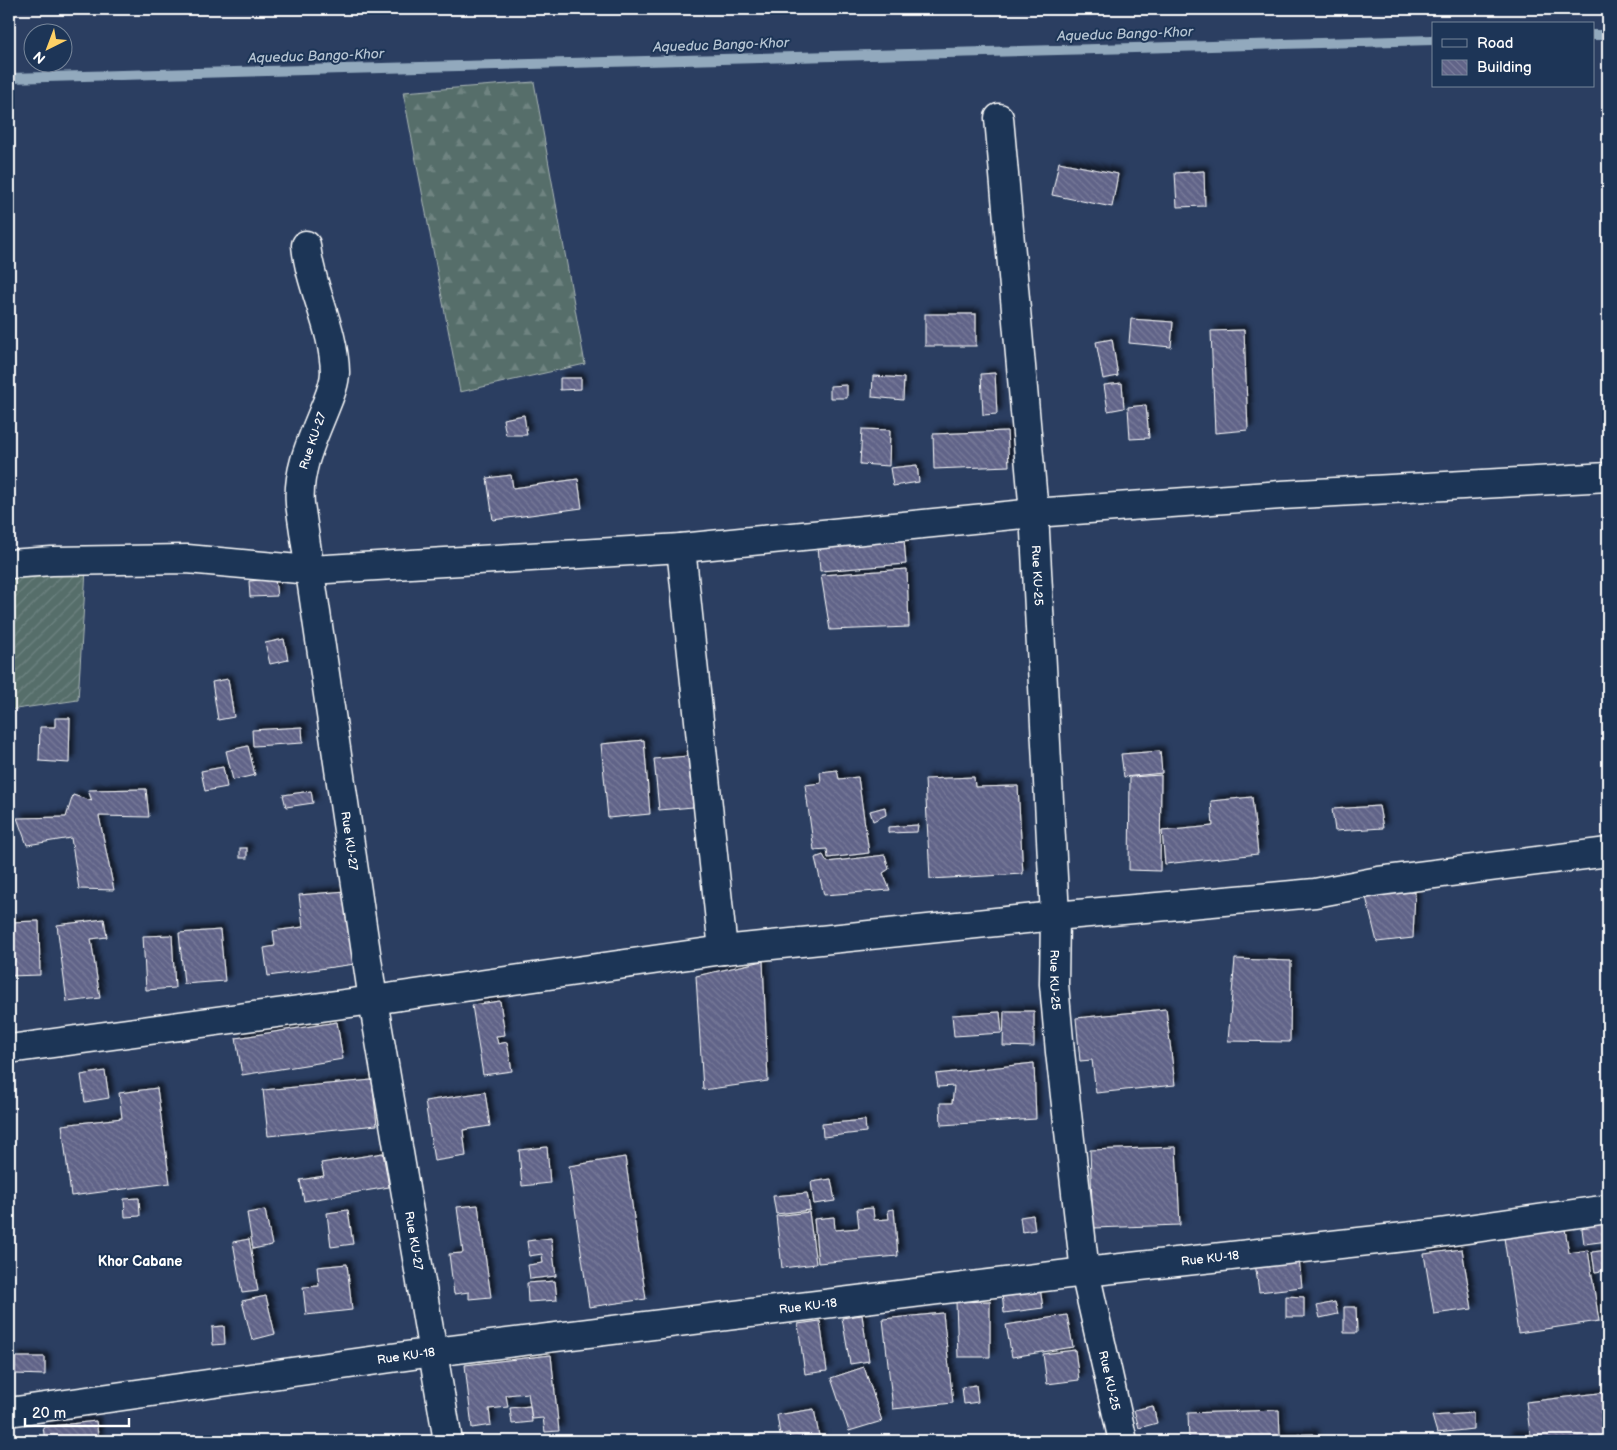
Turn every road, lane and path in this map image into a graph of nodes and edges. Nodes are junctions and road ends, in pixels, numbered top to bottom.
1 (1000, 118) dead end
2 (306, 245) dead end
3 (1608, 477) edge
4 (1034, 513) junction
5 (681, 548) junction
6 (9, 564) edge
7 (310, 570) junction
8 (1608, 852) edge
9 (1055, 916) junction
10 (723, 950) junction
11 (373, 1000) junction
12 (9, 1049) edge
13 (1608, 1208) edge
14 (1085, 1272) junction
15 (434, 1352) junction
16 (9, 1412) edge
17 (448, 1441) edge
18 (1123, 1441) edge

1 - 4 street, Rue KU-25
2 - 7 street, Rue KU-27
3 - 4 street
4 - 5 street
4 - 9 street, Rue KU-25
5 - 7 street
5 - 10 street
6 - 7 street
7 - 11 street, Rue KU-27
8 - 9 street
9 - 10 street
9 - 14 street, Rue KU-25
10 - 11 street
11 - 12 street
11 - 15 street, Rue KU-27
13 - 14 street, Rue KU-18
14 - 15 street, Rue KU-18
14 - 18 street, Rue KU-25
15 - 16 street, Rue KU-18
15 - 17 street, Rue KU-27

